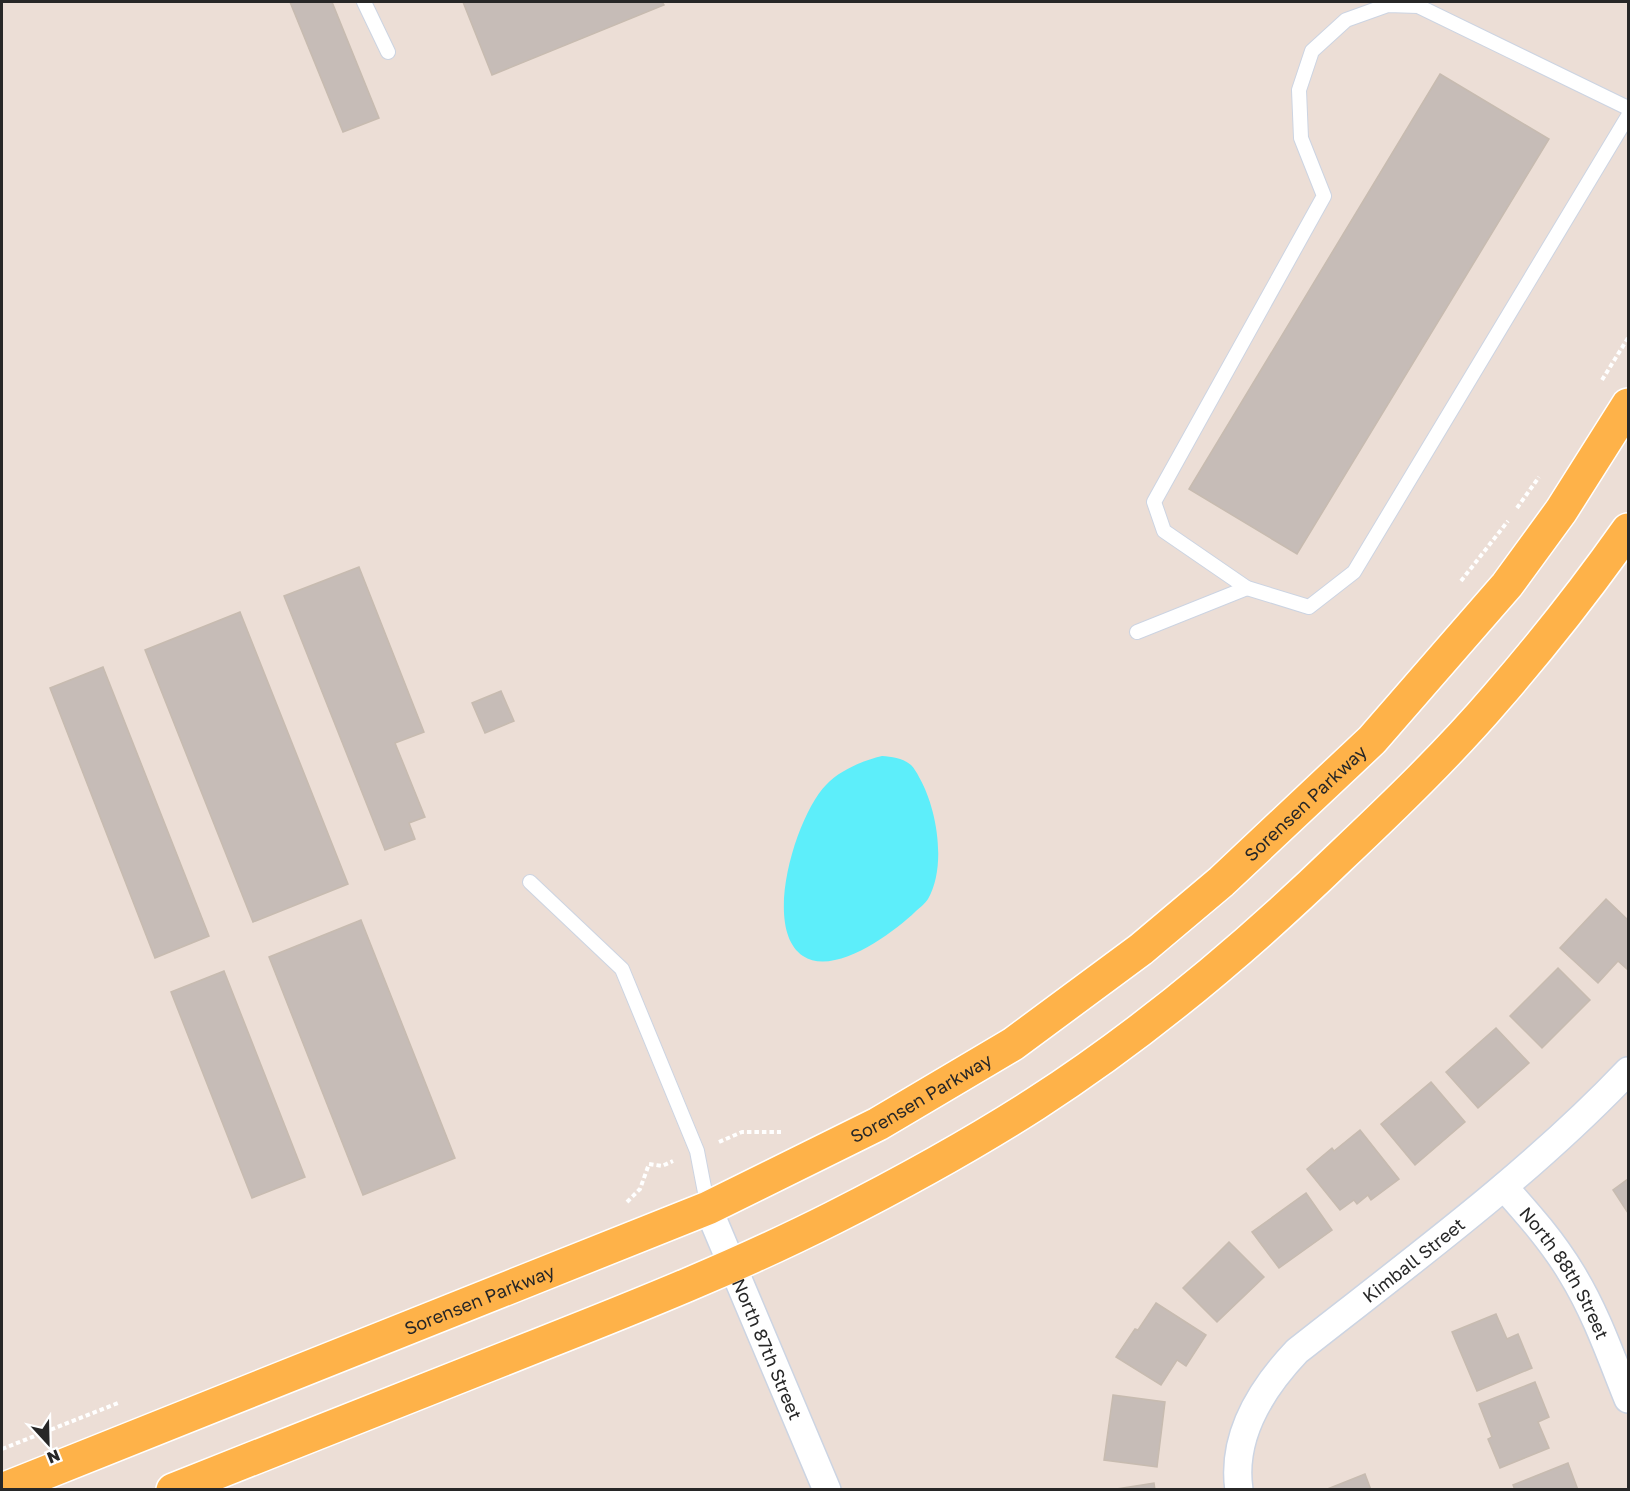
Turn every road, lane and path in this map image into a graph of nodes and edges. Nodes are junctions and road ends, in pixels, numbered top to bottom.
1 (364, 2) edge
2 (388, 52) dead end
3 (1629, 108) edge
4 (1629, 116) edge
5 (1629, 338) edge
6 (1598, 386) dead end
7 (1629, 405) edge
8 (1544, 470) dead end
9 (1629, 530) edge
10 (1457, 587) dead end
11 (1247, 588) junction
12 (1137, 632) dead end
13 (530, 882) dead end
14 (1629, 1071) edge
15 (790, 1132) dead end
16 (697, 1151) junction
17 (1504, 1187) junction
18 (708, 1208) junction
19 (620, 1209) dead end
20 (733, 1265) junction
21 (1629, 1399) edge
22 (123, 1401) dead end
23 (2, 1449) edge
24 (1237, 1480) edge
25 (2, 1490) edge
26 (173, 1490) edge
27 (827, 1490) edge

1 - 2 lane
3 - 11 lane
4 - 11 lane
5 - 6 path
7 - 18 main road, Sorensen Parkway
8 - 10 path
9 - 20 main road
11 - 12 lane
13 - 16 lane
14 - 17 street, Kimball Street
15 - 16 path
16 - 18 lane
16 - 19 path
17 - 21 street, North 88th Street
17 - 24 street, Kimball Street
18 - 20 street, North 87th Street
18 - 25 main road, Sorensen Parkway
20 - 26 main road
20 - 27 street, North 87th Street
22 - 23 path

